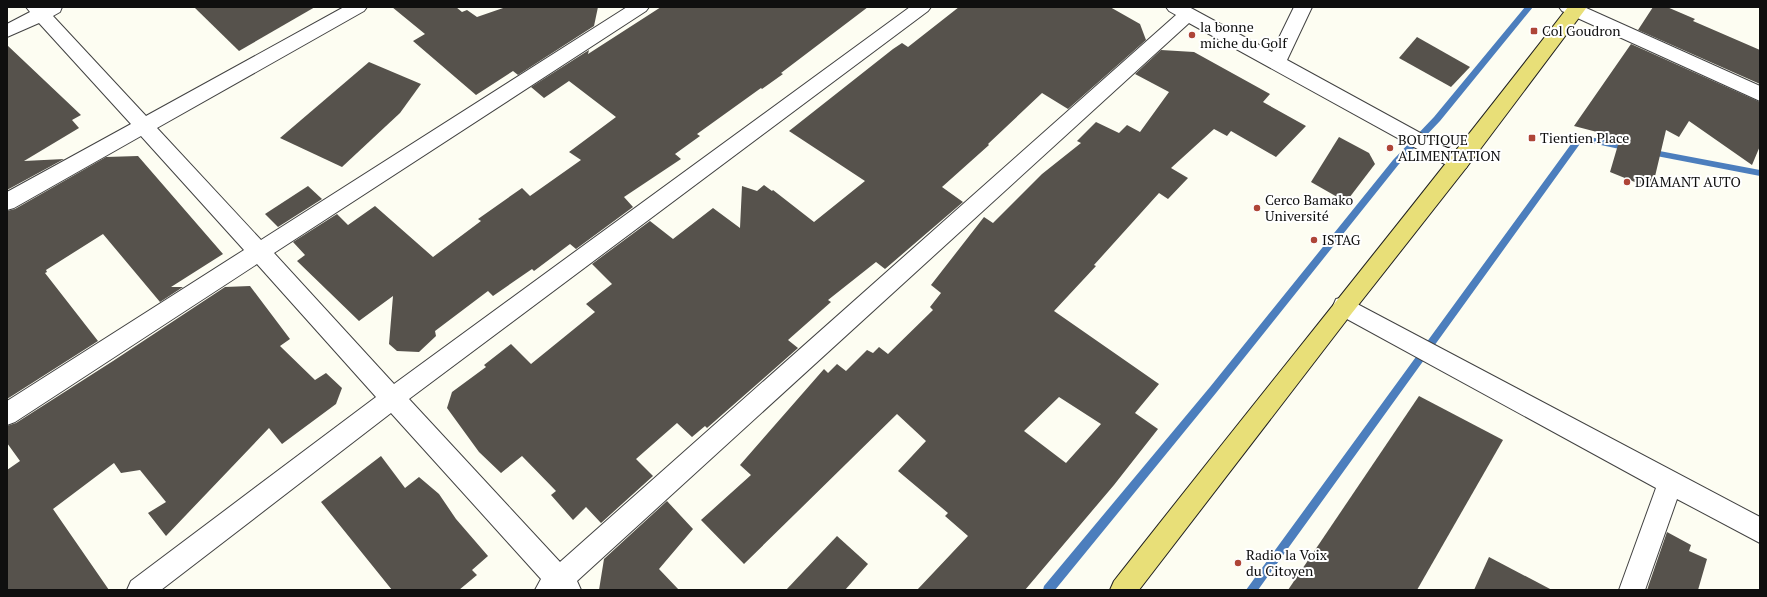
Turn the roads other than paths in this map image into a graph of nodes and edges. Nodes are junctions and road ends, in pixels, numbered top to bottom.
1 (358, 7) edge
2 (640, 7) edge
3 (922, 7) edge
4 (1303, 7) edge
5 (1574, 8) edge
6 (44, 9) edge
7 (1181, 10) edge
8 (7, 31) edge
9 (1277, 62) junction
10 (1760, 94) edge
11 (144, 126) junction
12 (1459, 163) junction
13 (7, 202) edge
14 (259, 252) junction
15 (1344, 306) junction
16 (393, 398) junction
17 (7, 414) edge
18 (1671, 482) junction
19 (1760, 531) edge
20 (558, 587) edge
21 (140, 590) edge
22 (1123, 590) edge
23 (1632, 590) edge

1 - 11 street
2 - 14 street
3 - 16 street
4 - 9 street
5 - 10 street
5 - 12 main road
6 - 8 street
6 - 11 street
7 - 9 street
7 - 20 street
9 - 12 street
11 - 13 street
11 - 14 street
12 - 15 main road
14 - 16 street
14 - 17 street
15 - 18 street
15 - 22 main road
16 - 20 street
16 - 21 street
18 - 19 street
18 - 23 street

